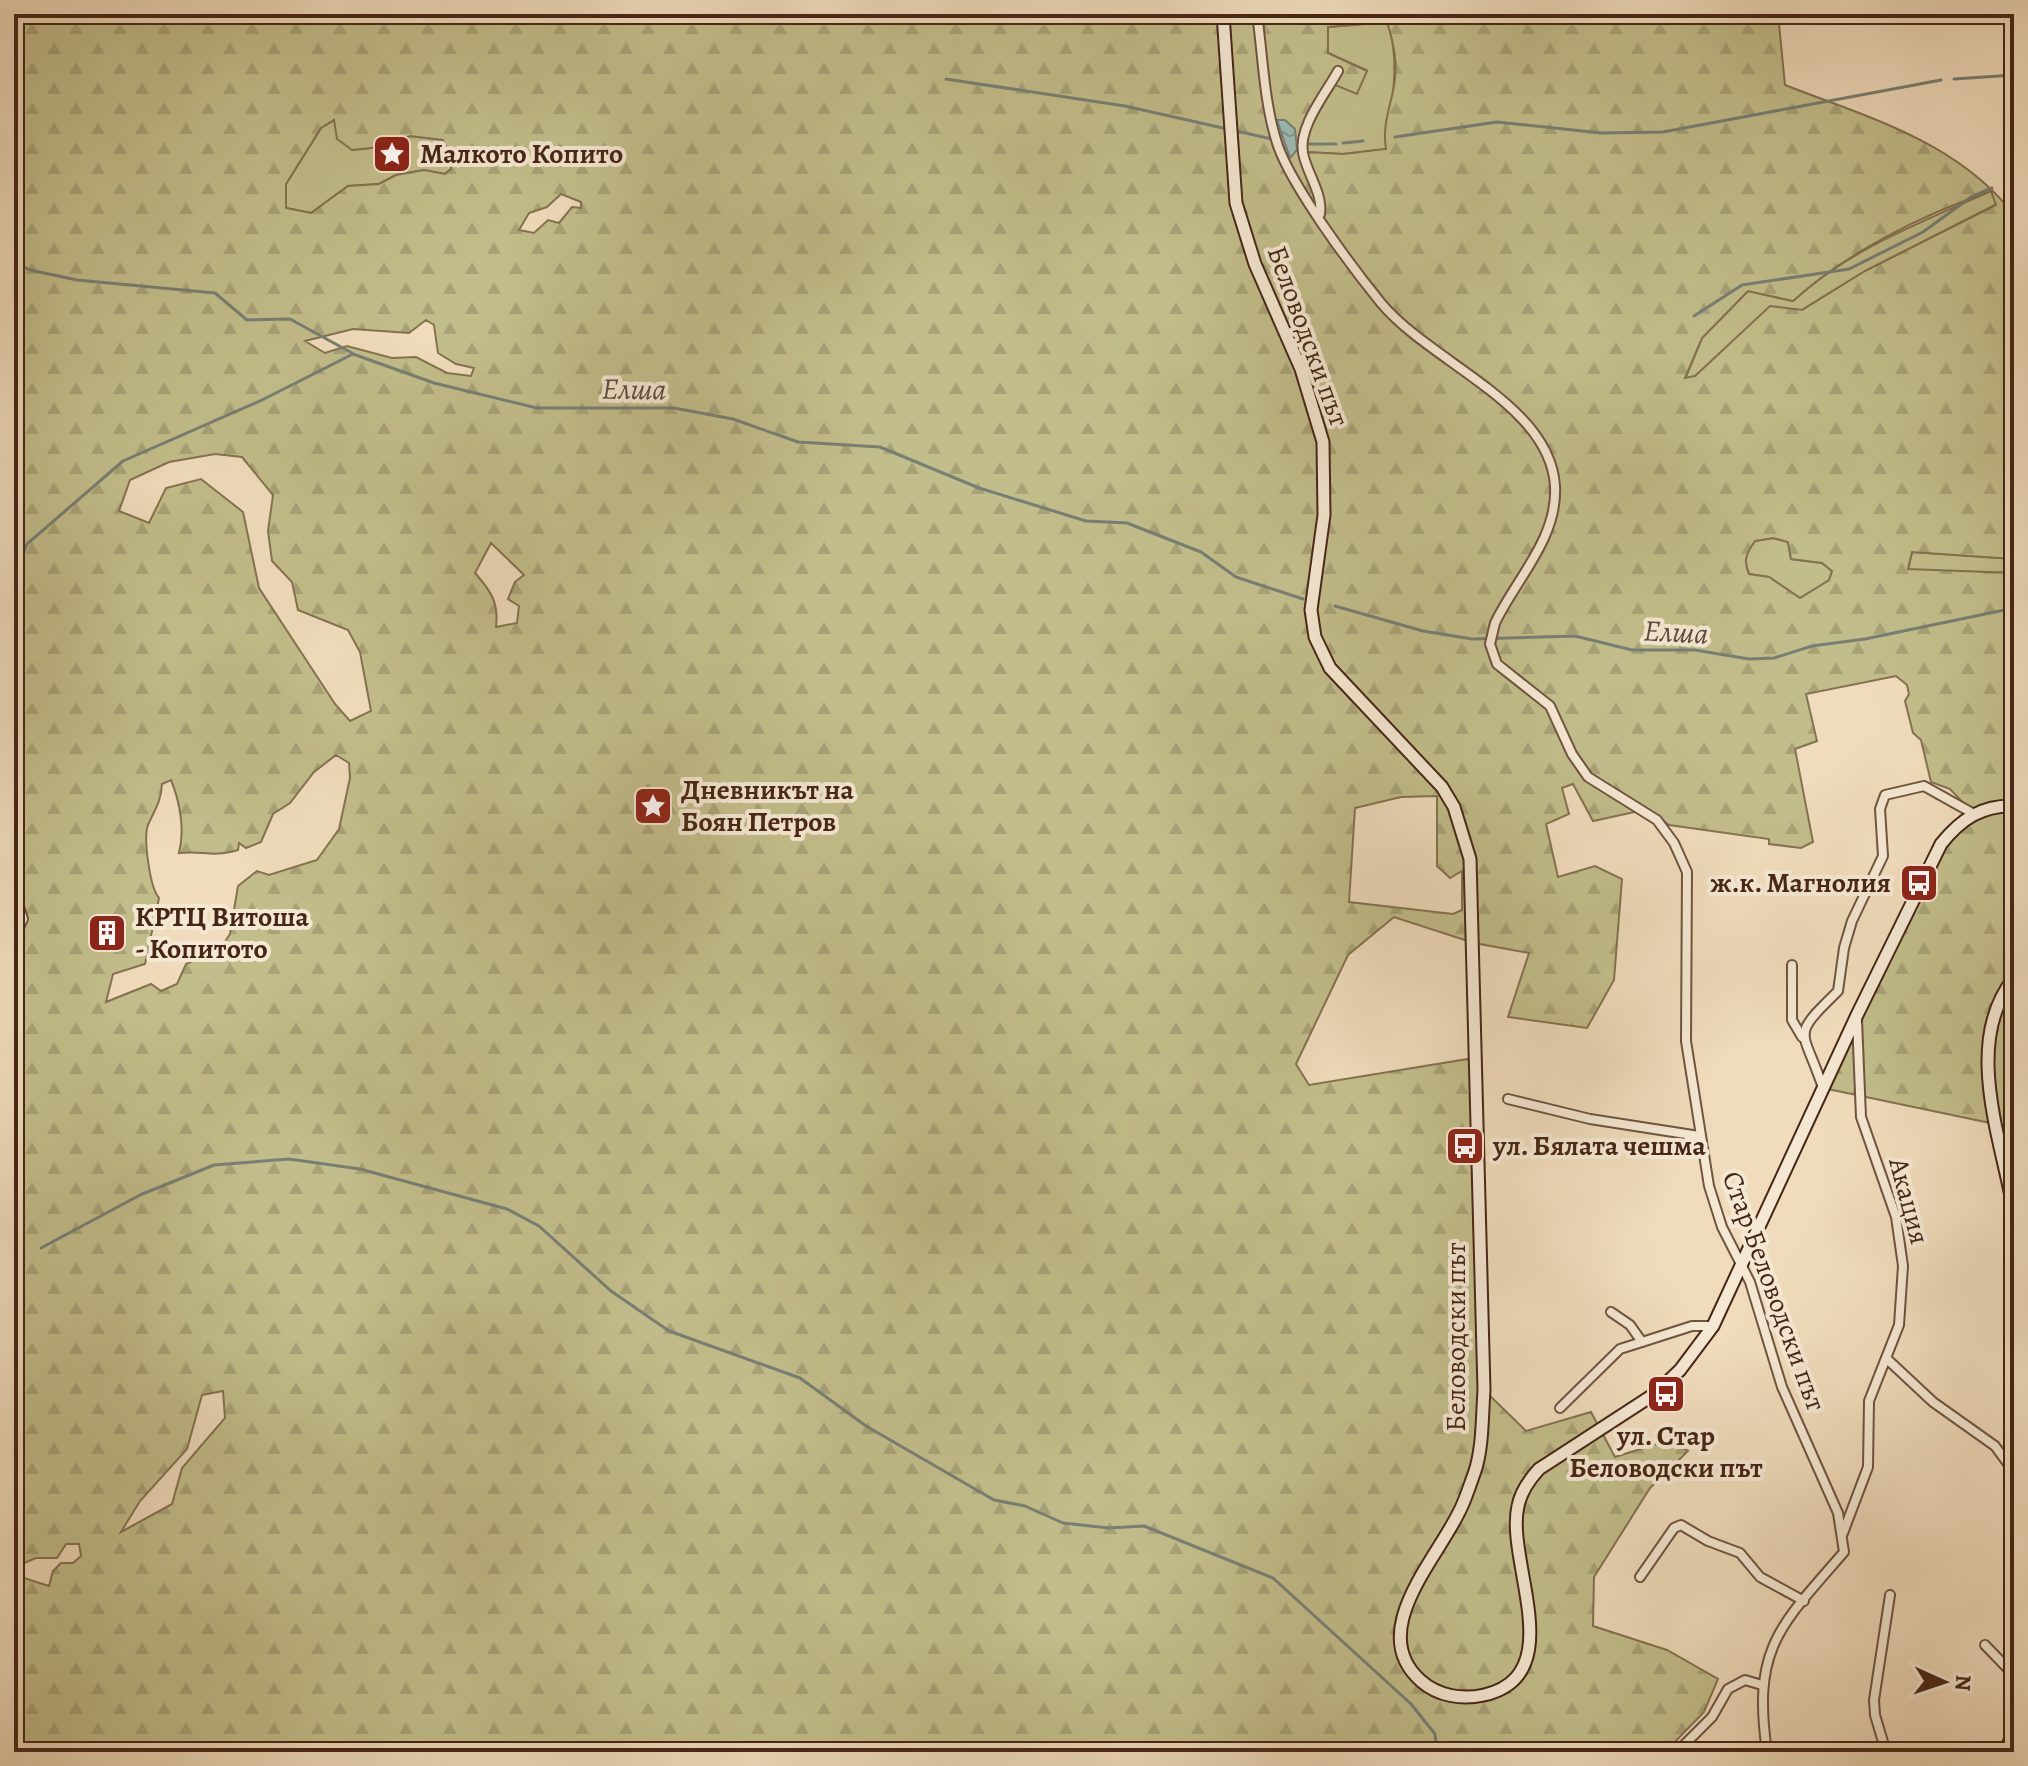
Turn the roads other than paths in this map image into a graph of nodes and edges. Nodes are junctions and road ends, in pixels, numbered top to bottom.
1 (1223, 14) edge
2 (1257, 14) edge
3 (1338, 71) dead end
4 (1319, 215) junction
5 (2014, 806) edge
6 (1974, 814) junction
7 (14, 892) edge
8 (14, 938) edge
9 (1792, 965) dead end
10 (2014, 978) edge
11 (1857, 1015) junction
12 (1803, 1039) junction
13 (1823, 1088) junction
14 (1508, 1099) dead end
15 (1699, 1136) junction
16 (2014, 1212) edge
17 (1743, 1268) junction
18 (1611, 1312) dead end
19 (1713, 1326) junction
20 (1642, 1342) junction
21 (1887, 1359) junction
22 (1560, 1408) dead end
23 (2014, 1472) edge
24 (1842, 1534) junction
25 (1640, 1577) dead end
26 (1890, 1595) dead end
27 (1804, 1601) junction
28 (1985, 1645) dead end
29 (2014, 1675) edge
30 (1762, 1685) junction
31 (2014, 1734) edge
32 (1677, 1752) edge
33 (1767, 1752) edge
34 (1886, 1752) edge
35 (2004, 1752) edge

1 - 19 street, Беловодски път
2 - 4 street, Стар Беловодски път
3 - 4 street
4 - 15 street, Стар Беловодски път
5 - 6 street, Беловодски път
6 - 11 street, Беловодски път
6 - 12 street
7 - 8 street
9 - 12 street
10 - 16 street
11 - 13 street, Беловодски път
11 - 21 street, Акация
12 - 13 street
13 - 17 street, Беловодски път
14 - 15 street
15 - 17 street, Стар Беловодски път
17 - 19 street, Беловодски път
17 - 24 street, Стар Беловодски път
18 - 20 street
19 - 20 street
20 - 22 street
21 - 23 street
21 - 24 street, Акация
24 - 27 street
25 - 27 street
26 - 34 street
27 - 30 street
28 - 29 street
30 - 32 street
30 - 33 street
31 - 35 street

